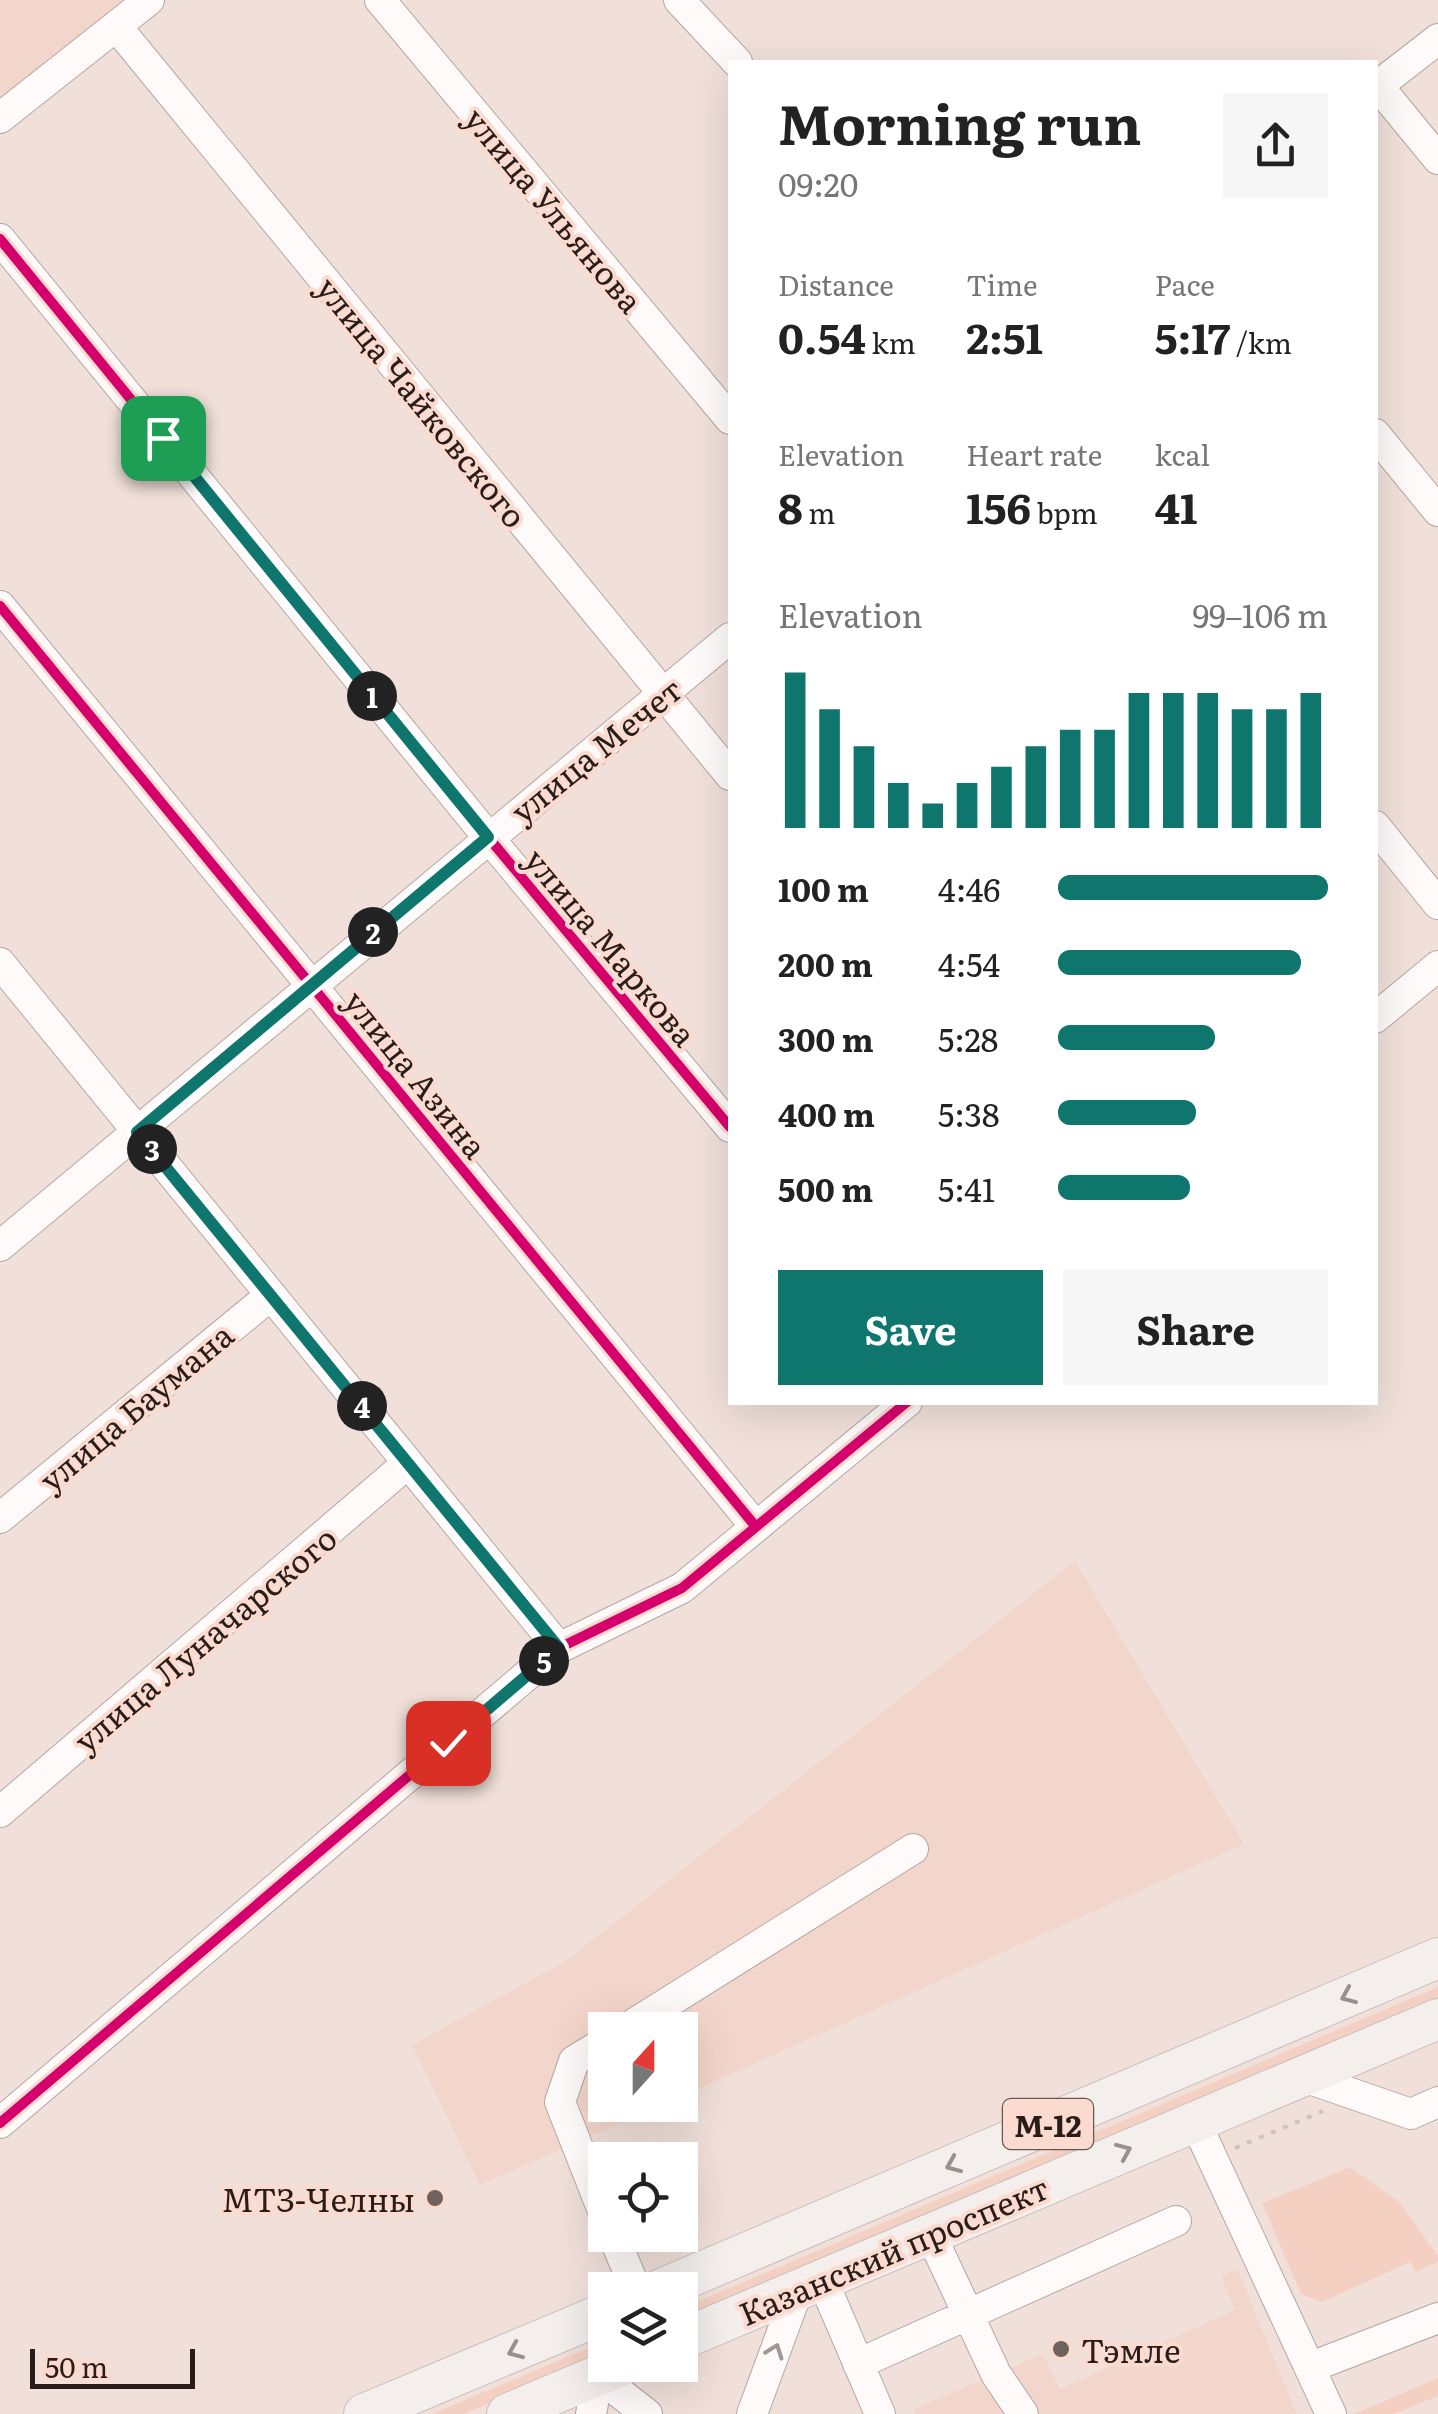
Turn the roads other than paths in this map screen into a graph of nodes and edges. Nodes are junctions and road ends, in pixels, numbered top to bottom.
1 (150, 0) edge
2 (380, 0) edge
3 (680, 0) edge
4 (116, 26) junction
5 (1438, 39) edge
6 (735, 60) edge
7 (1378, 85) edge
8 (1378, 89) edge
9 (0, 118) edge
10 (1438, 158) edge
11 (0, 239) edge
12 (728, 417) edge
13 (1378, 438) edge
14 (1438, 511) edge
15 (0, 606) edge
16 (728, 640) edge
17 (662, 693) junction
18 (728, 773) edge
19 (1378, 830) edge
20 (488, 837) junction
21 (1438, 904) edge
22 (0, 963) edge
23 (1438, 966) edge
24 (312, 984) junction
25 (1378, 1016) edge
26 (728, 1126) edge
27 (137, 1132) junction
28 (0, 1246) edge
29 (270, 1295) junction
30 (903, 1405) edge
31 (408, 1464) junction
32 (0, 1518) edge
33 (756, 1527) junction
34 (559, 1648) junction
35 (0, 1812) edge
36 (913, 1849) dead end
37 (1438, 1958) edge
38 (653, 2012) edge
39 (1438, 2018) edge
40 (588, 2053) edge
41 (1301, 2076) junction
42 (1429, 2114) edge
43 (1194, 2121) junction
44 (0, 2123) edge
45 (588, 2173) edge
46 (1176, 2222) dead end
47 (930, 2233) junction
48 (698, 2273) edge
49 (810, 2284) junction
50 (968, 2314) junction
51 (1438, 2318) edge
52 (588, 2320) edge
53 (698, 2332) edge
54 (858, 2364) junction
55 (1311, 2367) junction
56 (604, 2385) edge
57 (364, 2414) edge
58 (507, 2414) edge
59 (647, 2414) edge
60 (752, 2414) edge
61 (880, 2414) edge
62 (1023, 2414) edge
63 (1330, 2414) edge

1 - 4 street
2 - 12 street, улица Ульянова
3 - 6 street
4 - 9 street
4 - 17 street, улица Чайковского
5 - 7 street
8 - 10 street
11 - 20 street, улица Маркова
13 - 14 street
15 - 24 street, улица Азина
16 - 17 street, улица Мечет
17 - 18 street, улица Чайковского
17 - 20 street, улица Мечет
19 - 21 street
20 - 24 street, улица Мечет
20 - 26 street, улица Маркова
22 - 27 street
23 - 25 street
24 - 27 street, улица Мечет
24 - 33 street, улица Азина
27 - 28 street, улица Мечет
27 - 29 street
29 - 31 street
29 - 32 street, улица Баумана
30 - 33 street
31 - 34 street
31 - 35 street, улица Луначарского
33 - 34 street
34 - 44 street
36 - 38 street
37 -> 48 main road, Казанский проспект / М-12
39 - 41 main road, Казанский проспект / М-12
40 - 45 street
41 - 42 street
41 - 43 main road, Казанский проспект / М-12
47 -> 43 main road, Казанский проспект / М-12
43 - 55 street
46 - 50 street
47 - 49 main road, Казанский проспект / М-12
47 - 50 street
49 - 53 main road, Казанский проспект / М-12
49 - 54 street
60 -> 49 street
50 - 54 street
50 - 62 street
51 - 55 street
52 -> 57 main road
54 - 61 street
55 - 63 street
56 - 58 main road
56 - 59 street

